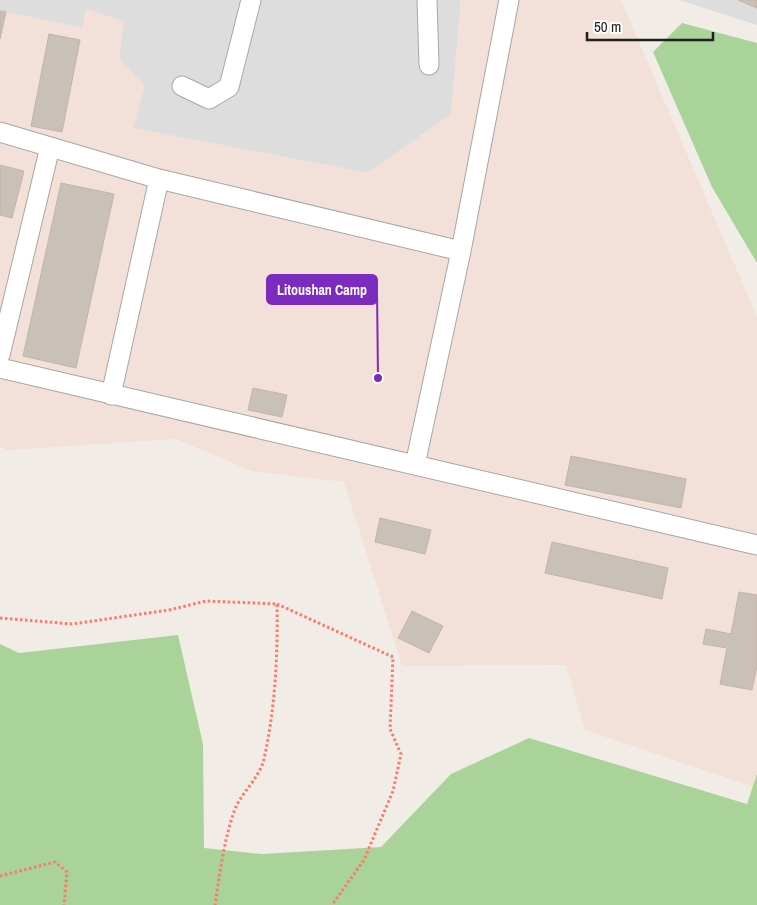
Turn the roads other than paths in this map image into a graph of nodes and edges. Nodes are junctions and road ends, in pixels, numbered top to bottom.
1 (251, 0) edge
2 (427, 0) edge
3 (509, 0) edge
4 (429, 65) dead end
5 (182, 86) dead end
6 (0, 132) edge
7 (50, 147) junction
8 (159, 179) junction
9 (460, 251) junction
10 (0, 355) edge
11 (0, 368) edge
12 (111, 395) junction
13 (414, 465) junction
14 (757, 545) edge

1 - 5 lane
2 - 4 lane
3 - 9 lane
6 - 7 lane
7 - 8 lane
7 - 10 lane
8 - 9 lane
8 - 12 lane
9 - 13 lane
11 - 12 lane
12 - 13 lane
13 - 14 lane

